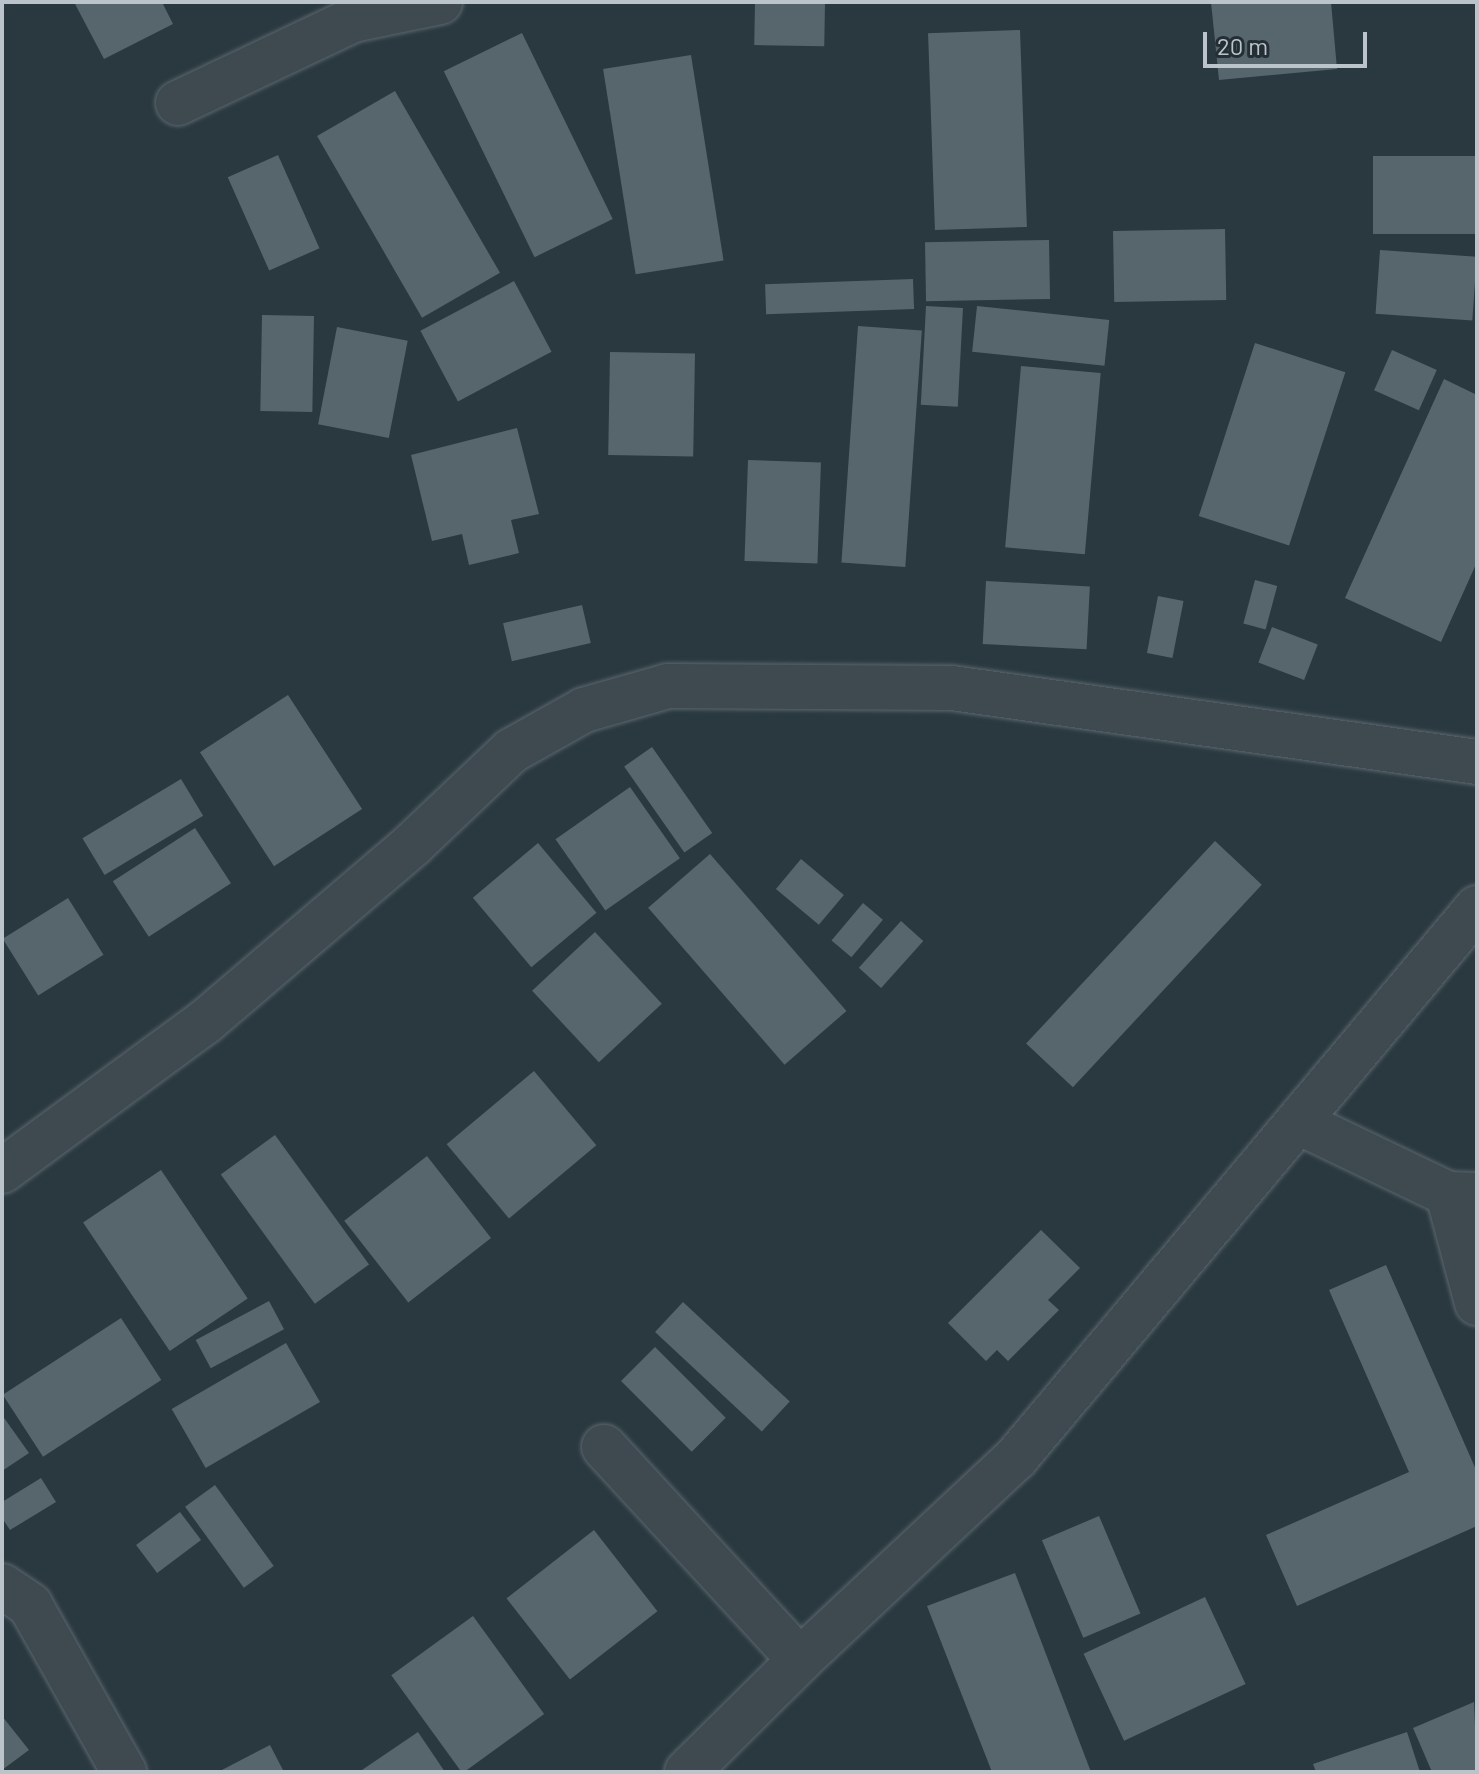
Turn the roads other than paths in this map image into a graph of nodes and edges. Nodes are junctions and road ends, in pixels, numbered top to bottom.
1 (440, 2) edge
2 (178, 103) dead end
3 (1473, 749) edge
4 (1477, 908) edge
5 (1298, 1122) junction
6 (2, 1171) edge
7 (1462, 1194) edge
8 (1477, 1303) edge
9 (604, 1447) dead end
10 (2, 1586) edge
11 (800, 1660) junction
12 (124, 1772) edge
13 (687, 1772) edge

1 - 2 street
3 - 6 street
4 - 5 street
5 - 7 street
5 - 11 street
7 - 8 street
9 - 11 street
10 - 12 street
11 - 13 street

